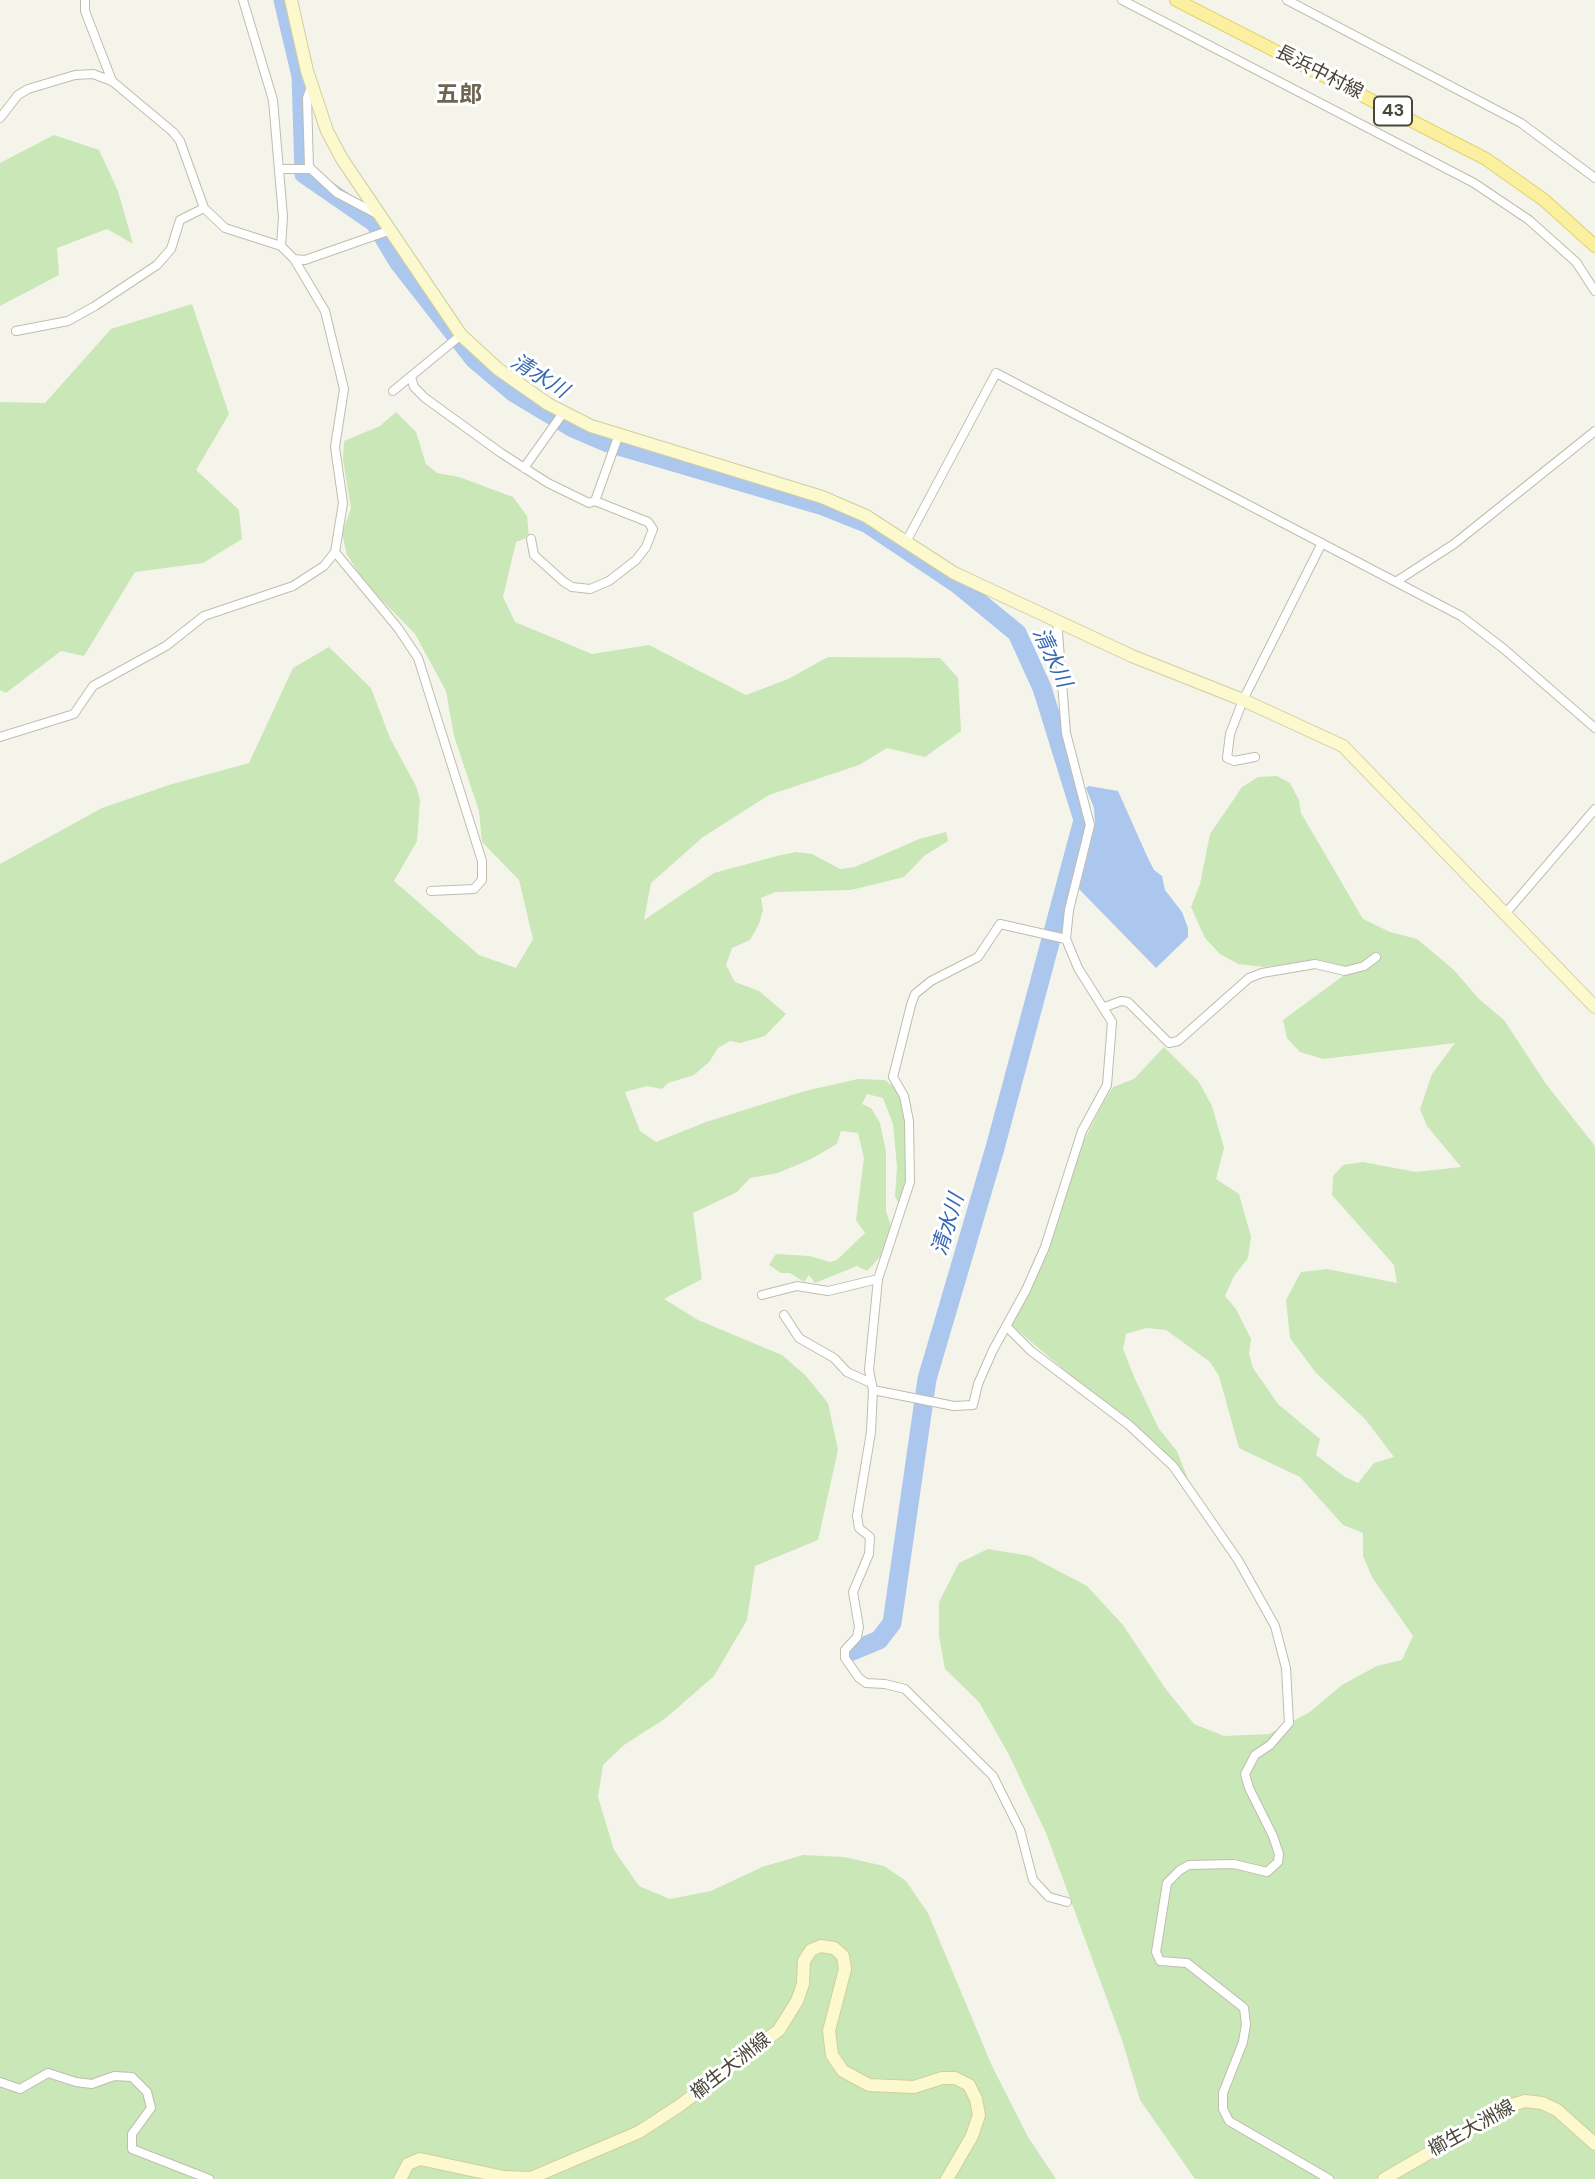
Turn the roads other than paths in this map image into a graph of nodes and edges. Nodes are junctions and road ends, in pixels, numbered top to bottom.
1 (85, 0) edge
2 (243, 0) edge
3 (291, 0) edge
4 (1122, 0) edge
5 (1176, 0) edge
6 (1287, 0) edge
7 (112, 81) junction
8 (312, 86) junction
9 (0, 118) edge
10 (279, 169) junction
11 (310, 169) junction
12 (1595, 178) edge
13 (204, 208) junction
14 (377, 214) junction
15 (388, 231) junction
16 (281, 246) junction
17 (1595, 246) edge
18 (294, 259) junction
19 (1595, 291) edge
20 (16, 331) dead end
21 (461, 335) junction
22 (411, 377) junction
23 (393, 391) dead end
24 (563, 413) junction
25 (1595, 431) edge
26 (618, 437) junction
27 (524, 468) junction
28 (595, 502) junction
29 (531, 539) dead end
30 (907, 540) junction
31 (1322, 544) junction
32 (335, 552) junction
33 (1397, 581) junction
34 (1057, 620) junction
35 (1243, 700) junction
36 (1595, 728) edge
37 (0, 737) edge
38 (1255, 757) dead end
39 (1595, 809) edge
40 (431, 891) dead end
41 (1505, 914) junction
42 (1066, 939) junction
43 (1376, 957) dead end
44 (1105, 1007) junction
45 (1595, 1007) edge
46 (878, 1279) junction
47 (762, 1295) dead end
48 (783, 1315) dead end
49 (1007, 1327) junction
50 (872, 1386) junction
51 (1067, 1902) dead end
52 (0, 2082) edge
53 (1595, 2144) edge
54 (209, 2179) edge
55 (400, 2179) edge
56 (947, 2179) edge
57 (1329, 2179) edge
58 (1384, 2179) edge

1 - 7 street
2 - 10 street
3 - 8 street
4 - 19 street
5 - 17 main road, 長浜中村線 / 43
6 - 12 street
7 - 9 street
7 - 13 street
8 - 11 street
8 - 14 street
10 - 11 street
10 - 16 street
11 - 14 street
13 - 16 street
13 - 20 street
14 - 15 street
15 - 18 street
15 - 21 street
16 - 18 street
18 - 32 street
21 - 22 street
21 - 24 street
22 - 23 street
22 - 27 street
24 - 26 street
24 - 27 street
25 - 33 street
26 - 28 street
26 - 30 street
27 - 28 street
28 - 29 street
30 - 31 street
30 - 34 street
31 - 33 street
31 - 35 street
32 - 37 street
32 - 40 street
33 - 36 street
34 - 35 street
34 - 42 street
35 - 38 street
35 - 41 street
39 - 41 street
41 - 45 street
42 - 44 street
42 - 46 street
43 - 44 street
44 - 49 street
46 - 47 street
46 - 50 street
48 - 50 street
49 - 50 street
49 - 57 street
50 - 51 street
52 - 54 street
53 - 58 street, 櫛生大洲線
55 - 56 street, 櫛生大洲線

